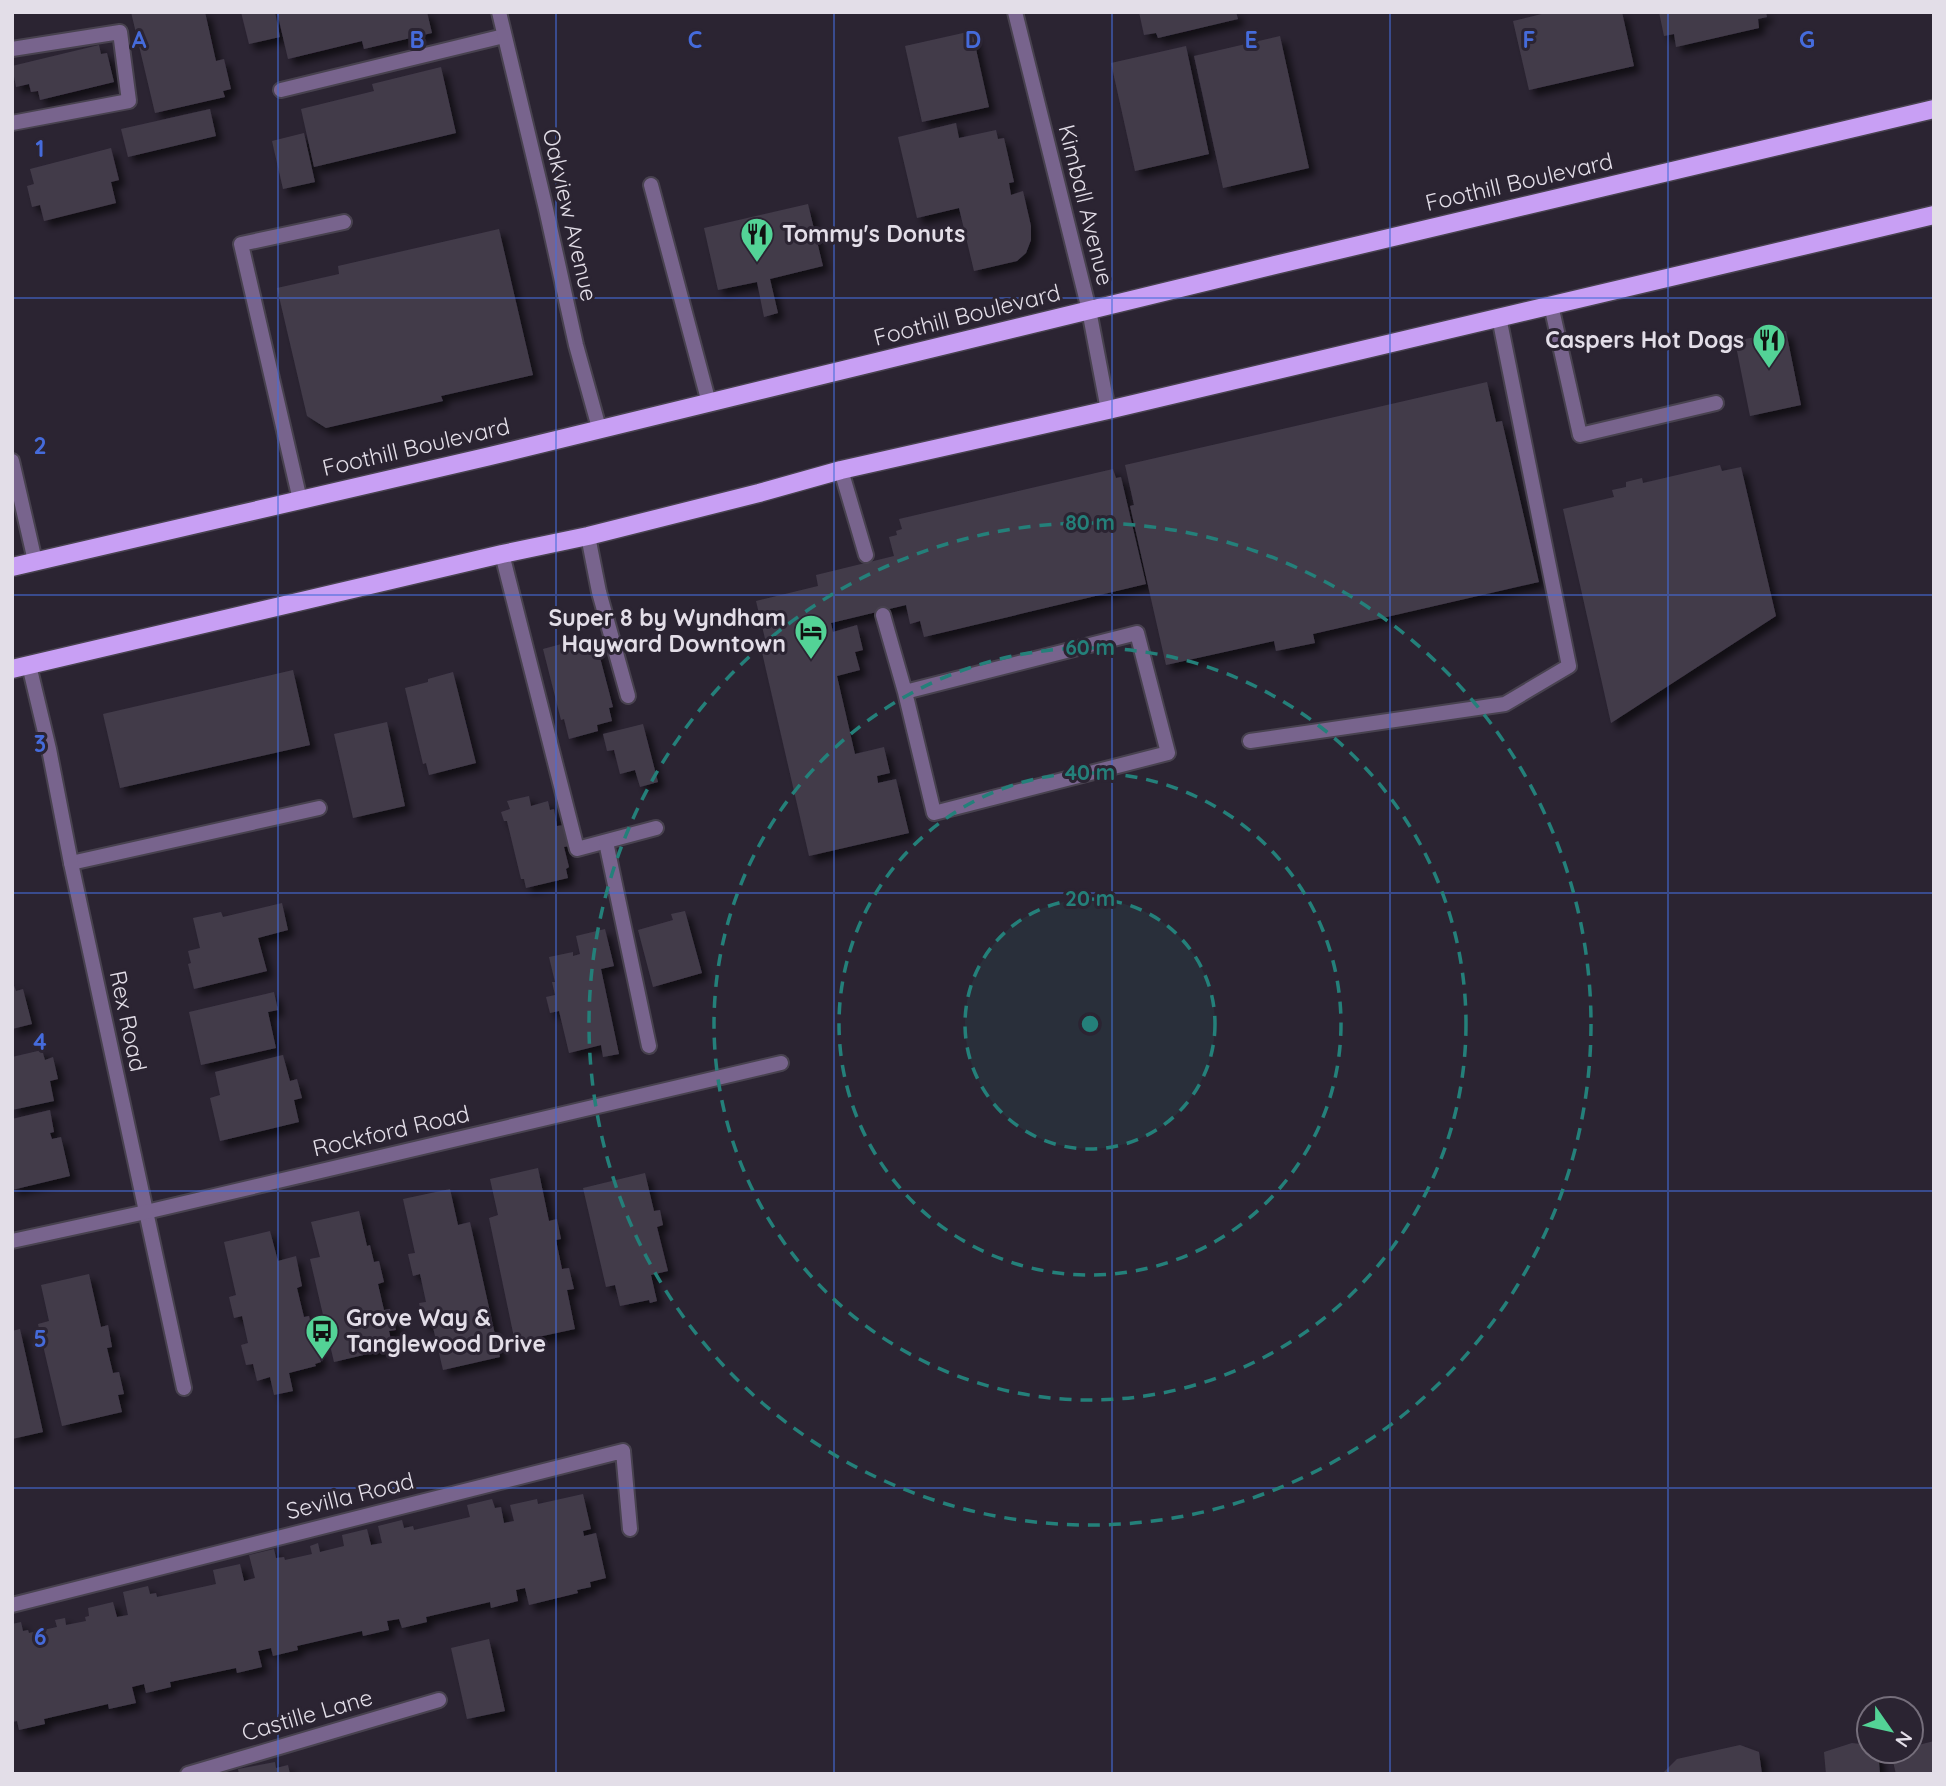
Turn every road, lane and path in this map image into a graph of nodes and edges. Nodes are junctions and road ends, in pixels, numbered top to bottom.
1 (499, 12) edge
2 (1015, 12) edge
3 (504, 36) junction
4 (12, 49) edge
5 (281, 90) dead end
6 (1934, 109) edge
7 (12, 123) edge
8 (651, 185) dead end
9 (1934, 215) edge
10 (344, 222) dead end
11 (1551, 306) junction
12 (1089, 310) junction
13 (1499, 317) junction
14 (709, 403) junction
15 (1716, 403) dead end
16 (1108, 410) junction
17 (599, 428) junction
18 (12, 461) edge
19 (841, 470) junction
20 (300, 500) junction
21 (588, 536) junction
22 (502, 554) junction
23 (866, 555) dead end
24 (35, 561) junction
25 (12, 567) edge
26 (883, 615) dead end
27 (21, 667) edge
28 (905, 692) junction
29 (628, 696) dead end
30 (1250, 741) dead end
31 (319, 808) dead end
32 (656, 828) dead end
33 (606, 842) junction
34 (71, 863) junction
35 (649, 1046) dead end
36 (780, 1063) dead end
37 (146, 1212) junction
38 (12, 1241) edge
39 (184, 1388) dead end
40 (630, 1529) dead end
41 (12, 1605) edge
42 (439, 1700) dead end
43 (188, 1774) edge

1 - 3 street, Oakview Avenue
2 - 12 street, Kimball Avenue
3 - 5 street
3 - 17 street, Oakview Avenue
4 - 7 street
6 - 12 main road, Foothill Boulevard
8 - 14 street
9 - 11 main road
10 - 20 street
11 - 13 main road
11 - 15 street
12 - 14 main road, Foothill Boulevard
12 - 16 street, Kimball Avenue
13 - 16 main road
13 - 30 street
14 - 17 main road, Foothill Boulevard
16 - 19 main road
17 - 20 main road, Foothill Boulevard
18 - 24 street
19 - 21 main road
19 - 23 street
20 - 24 main road, Foothill Boulevard
21 - 22 main road
21 - 29 street
22 - 27 main road
22 - 33 street
24 - 25 main road, Foothill Boulevard
26 - 28 street
27 - 34 street, Rex Road
28 - 28 street
31 - 34 street
32 - 33 street
33 - 35 street
34 - 37 street, Rex Road
36 - 37 street, Rockford Road
37 - 38 street, Rockford Road
37 - 39 street, Rex Road
40 - 41 street, Sevilla Road
42 - 43 street, Castille Lane

